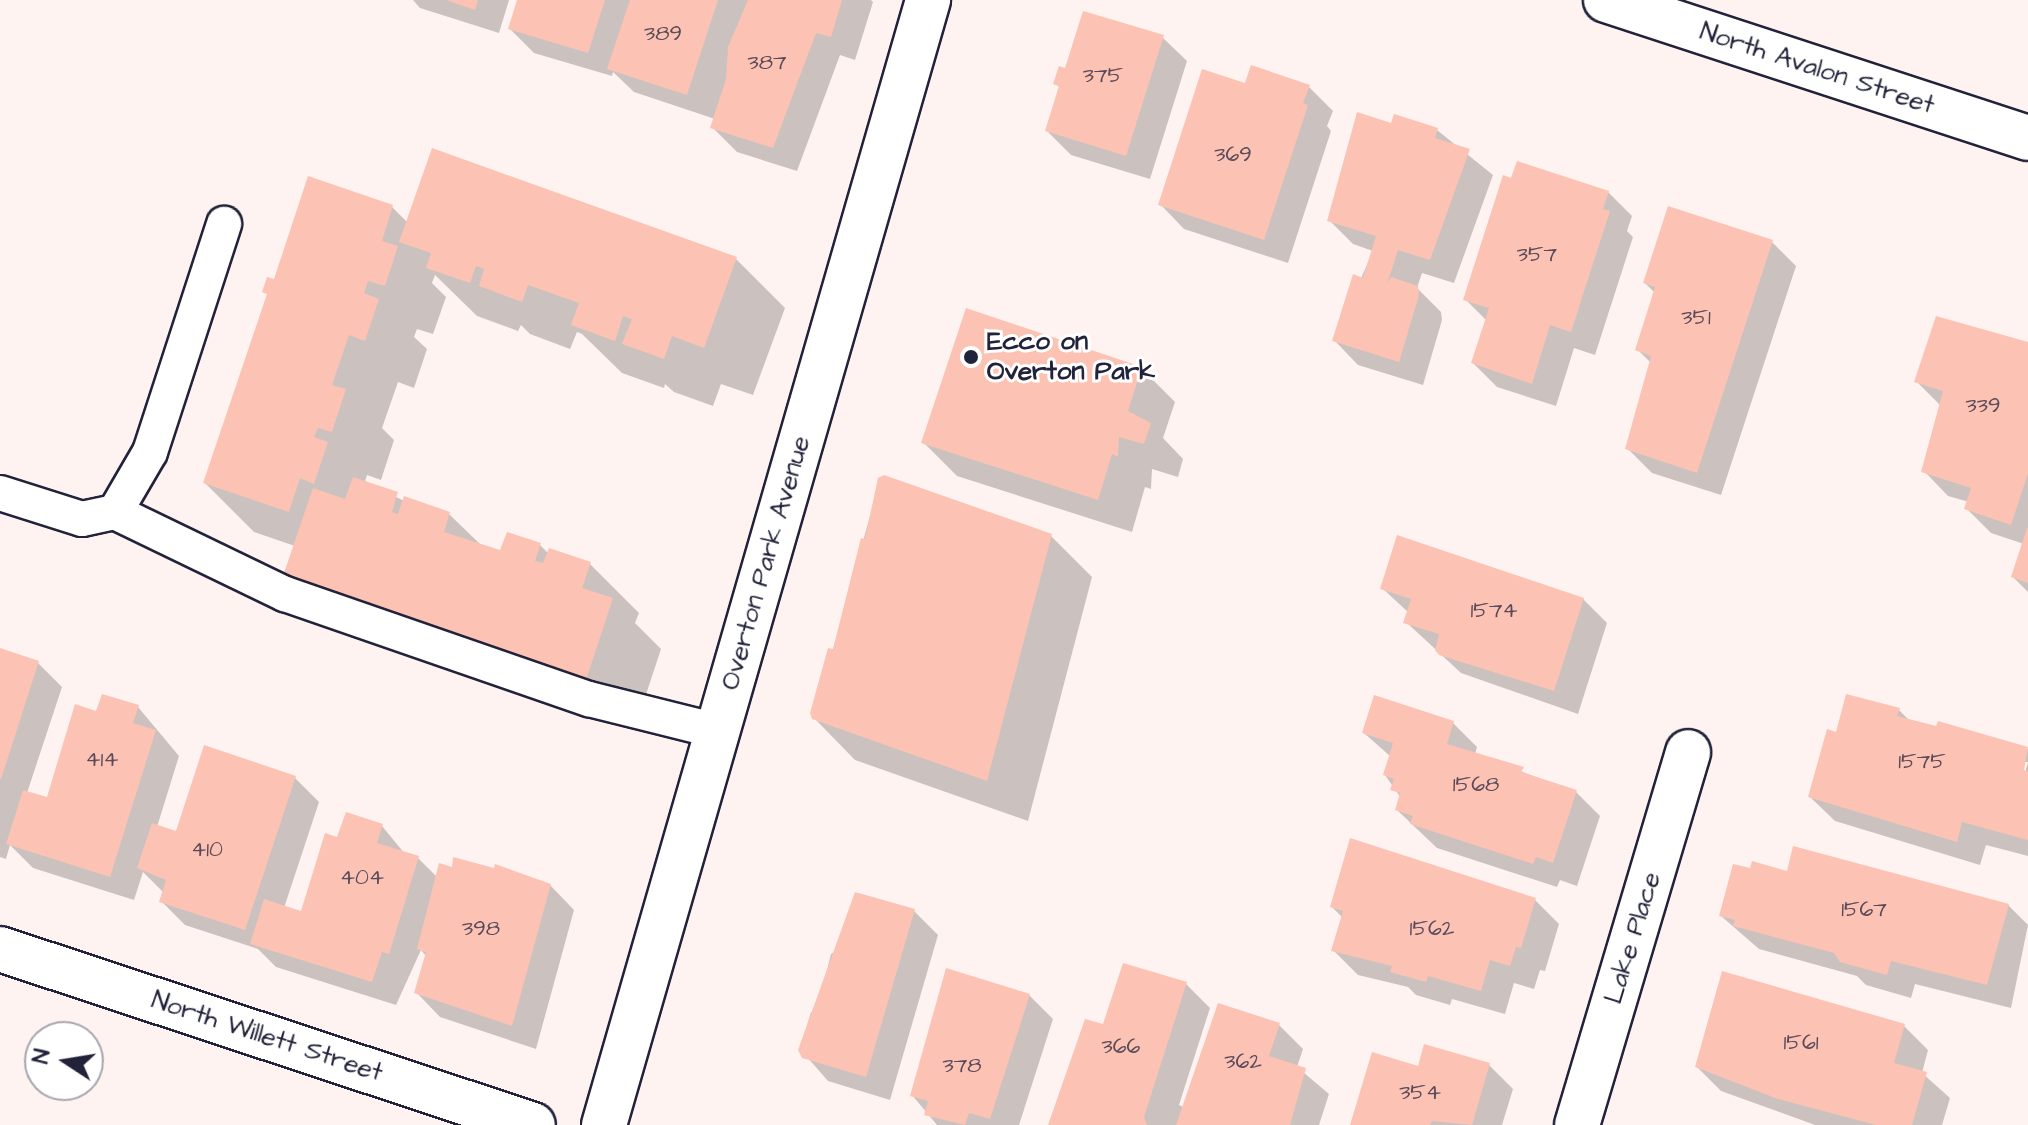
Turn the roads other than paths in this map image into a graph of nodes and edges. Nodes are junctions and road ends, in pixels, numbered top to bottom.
1 (928, 0) edge
2 (1606, 0) edge
3 (2028, 138) edge
4 (224, 224) dead end
5 (0, 493) edge
6 (115, 512) junction
7 (717, 731) junction
8 (1688, 752) dead end
9 (0, 949) edge
10 (533, 1125) edge
11 (604, 1125) edge
12 (1577, 1125) edge

1 - 7 street, Overton Park Avenue
2 - 3 street, North Avalon Street
4 - 6 lane
5 - 6 lane
6 - 7 lane
7 - 11 street, Overton Park Avenue
8 - 12 street, Lake Place
9 - 10 street, North Willett Street

